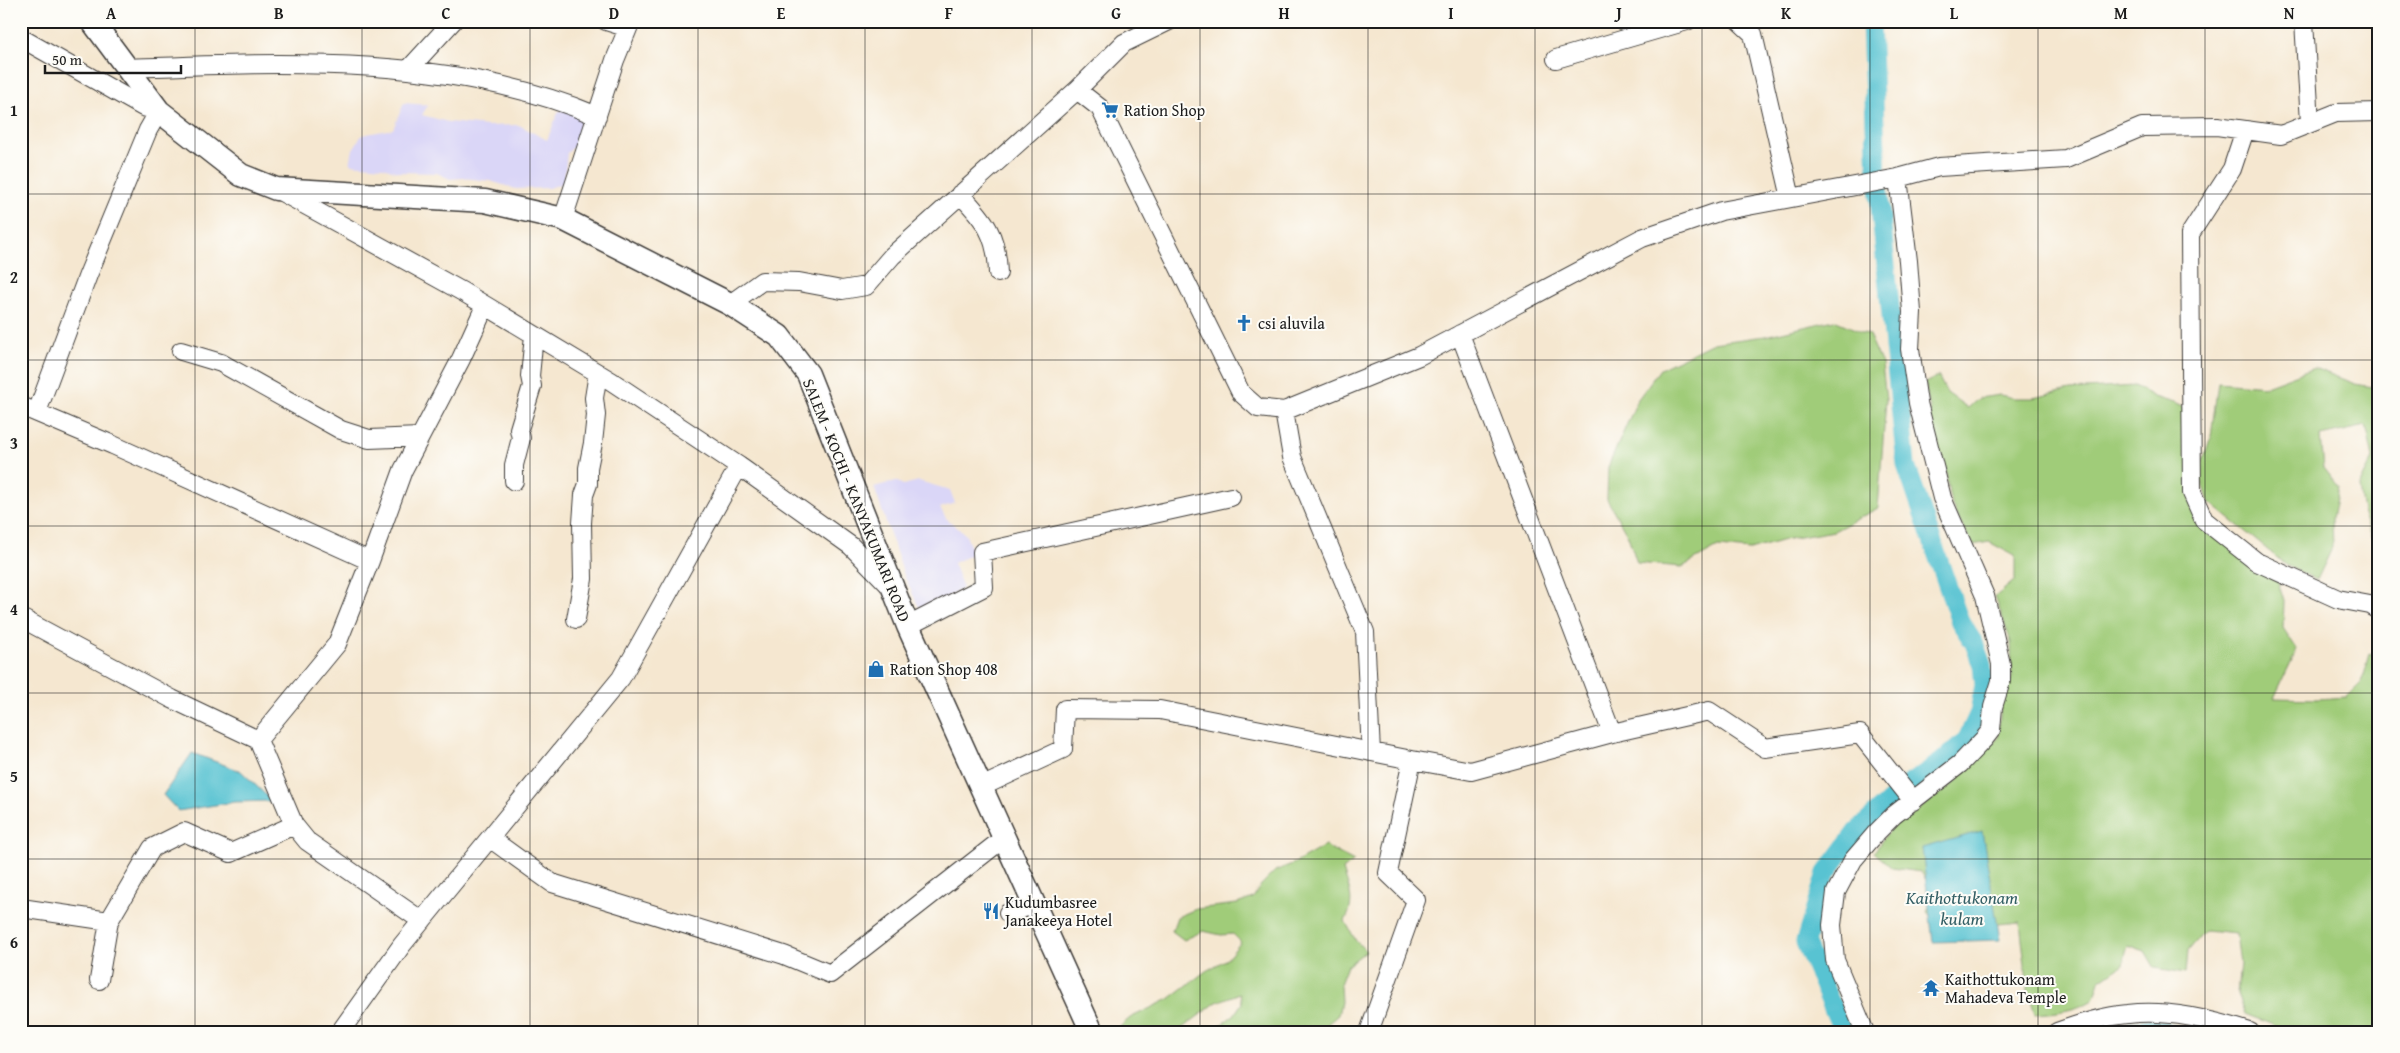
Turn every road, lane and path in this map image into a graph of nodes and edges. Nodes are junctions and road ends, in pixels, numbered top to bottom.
1 (92, 21) edge
2 (453, 21) edge
3 (606, 21) edge
4 (1169, 21) edge
5 (1687, 21) edge
6 (1739, 21) edge
7 (2304, 21) edge
8 (630, 25) edge
9 (21, 38) edge
10 (1556, 59) dead end
11 (127, 68) junction
12 (409, 69) junction
13 (1078, 90) junction
14 (159, 111) junction
15 (2379, 112) edge
16 (597, 116) junction
17 (2310, 123) junction
18 (2245, 130) junction
19 (1898, 178) junction
20 (276, 189) junction
21 (960, 194) junction
22 (1791, 198) junction
23 (563, 219) junction
24 (998, 272) dead end
25 (730, 304) junction
26 (485, 306) junction
27 (1460, 334) junction
28 (534, 335) junction
29 (181, 352) dead end
30 (598, 373) junction
31 (29, 409) edge
32 (1284, 411) junction
33 (420, 437) junction
34 (740, 466) junction
35 (514, 481) dead end
36 (1232, 497) dead end
37 (370, 561) junction
38 (892, 588) junction
39 (2379, 610) edge
40 (21, 618) edge
41 (576, 619) dead end
42 (908, 626) junction
43 (1612, 733) junction
44 (258, 740) junction
45 (1371, 752) junction
46 (1412, 760) junction
47 (981, 788) junction
48 (1913, 800) junction
49 (294, 825) junction
50 (1004, 838) junction
51 (491, 839) junction
52 (1034, 905) junction
53 (21, 908) edge
54 (1008, 913) dead end
55 (109, 921) junction
56 (422, 921) junction
57 (99, 980) dead end
58 (340, 1032) edge
59 (1092, 1032) edge
60 (1369, 1032) edge
61 (1865, 1032) edge
62 (2057, 1032) edge
63 (2250, 1032) edge

1 - 11 main road, SALEM - KOCHI - KANYAKUMARI ROAD
2 - 12 street
3 - 8 street
4 - 13 street
5 - 10 street
6 - 22 street
7 - 17 street
8 - 16 street
9 - 14 street
11 - 12 street
11 - 14 main road, SALEM - KOCHI - KANYAKUMARI ROAD
12 - 16 street
13 - 21 street
13 - 32 street
14 - 20 main road, SALEM - KOCHI - KANYAKUMARI ROAD
14 - 31 street
15 - 17 street
16 - 23 street
17 - 18 street
18 - 19 street
18 - 39 street
19 - 22 street
19 - 48 street
20 - 23 main road, SALEM - KOCHI - KANYAKUMARI ROAD
20 - 26 street
21 - 24 street
21 - 25 street
22 - 27 street
23 - 25 main road, SALEM - KOCHI - KANYAKUMARI ROAD
25 - 38 main road, SALEM - KOCHI - KANYAKUMARI ROAD
26 - 28 street
26 - 33 street
27 - 32 street
27 - 43 street
28 - 30 street
28 - 35 street
29 - 33 street
30 - 34 street
30 - 41 street
31 - 37 street
32 - 45 street
33 - 37 street
34 - 38 street
34 - 51 street
36 - 42 street
37 - 44 street
38 - 42 main road, SALEM - KOCHI - KANYAKUMARI ROAD
40 - 44 street
42 - 47 main road, SALEM - KOCHI - KANYAKUMARI ROAD
43 - 46 street
43 - 48 street
44 - 49 street
45 - 46 street
45 - 47 street
46 - 60 street
47 - 50 main road, SALEM - KOCHI - KANYAKUMARI ROAD
48 - 61 street
49 - 55 street
49 - 56 street
50 - 51 street
50 - 52 main road, SALEM - KOCHI - KANYAKUMARI ROAD
51 - 56 street
52 - 54 street
52 - 59 main road, SALEM - KOCHI - KANYAKUMARI ROAD
53 - 55 street
55 - 57 street
56 - 58 street
62 - 63 street

